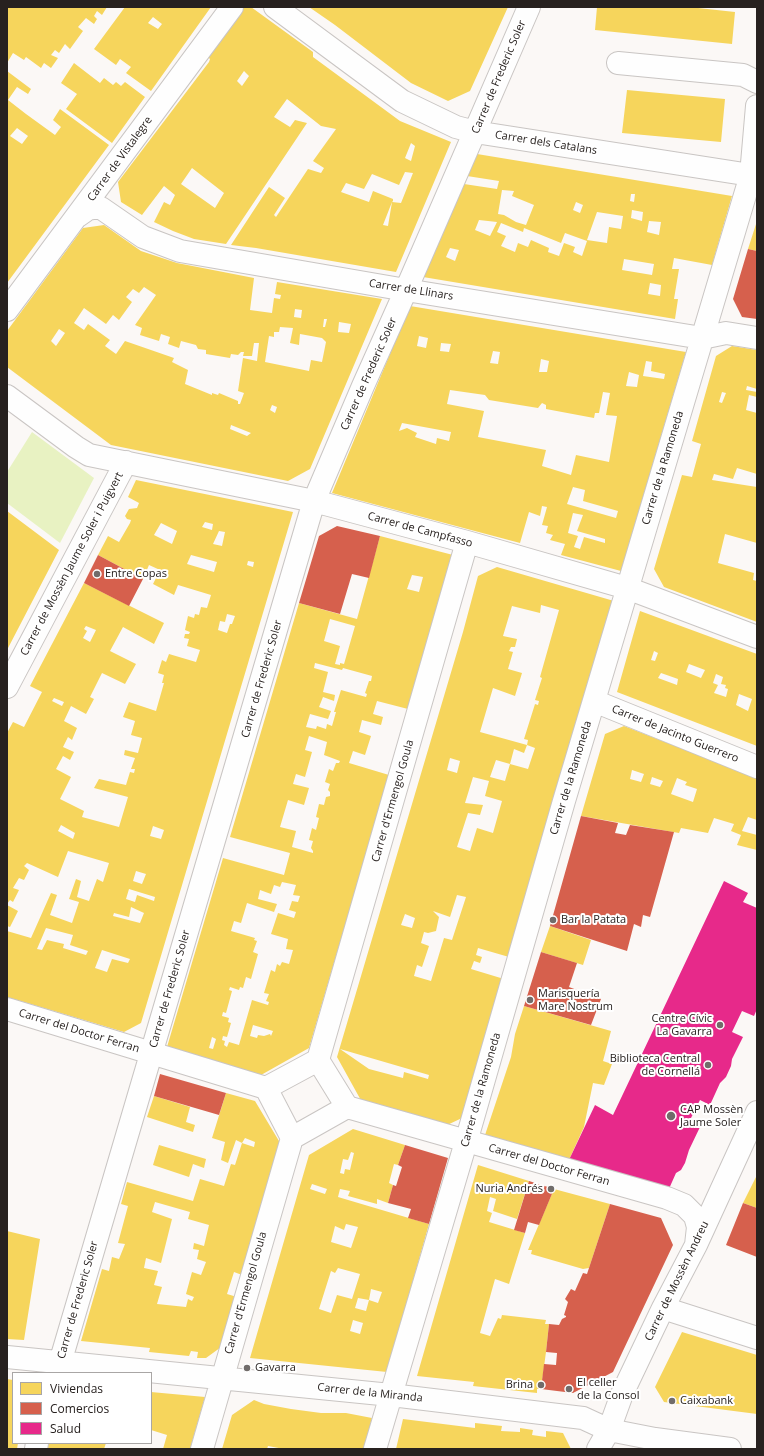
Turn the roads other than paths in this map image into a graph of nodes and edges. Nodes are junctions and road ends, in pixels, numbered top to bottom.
1 (232, 7) edge
2 (275, 7) edge
3 (529, 7) edge
4 (618, 63) dead end
5 (757, 82) edge
6 (757, 106) edge
7 (475, 132) junction
8 (754, 176) edge
9 (78, 216) junction
10 (406, 290) junction
11 (7, 310) edge
12 (702, 338) junction
13 (757, 338) edge
14 (7, 396) edge
15 (126, 462) junction
16 (314, 501) junction
17 (467, 542) junction
18 (627, 588) junction
19 (757, 637) edge
20 (7, 687) edge
21 (594, 702) junction
22 (757, 767) edge
23 (7, 1009) edge
24 (151, 1053) junction
25 (318, 1060) junction
26 (266, 1088) junction
27 (347, 1107) junction
28 (757, 1112) edge
29 (292, 1138) junction
30 (466, 1142) junction
31 (696, 1245) junction
32 (663, 1308) junction
33 (757, 1338) edge
34 (7, 1357) edge
35 (59, 1368) edge
36 (124, 1372) edge
37 (152, 1374) edge
38 (222, 1378) junction
39 (391, 1395) junction
40 (609, 1430) junction
41 (202, 1449) edge
42 (376, 1449) edge
43 (598, 1449) edge
44 (730, 1449) edge

1 - 9 street, Carrer de Vistalegre
2 - 7 street, Carrer dels Catalans
3 - 7 street, Carrer de Frederic Soler
4 - 5 street
6 - 8 street, Carrer de la Ramoneda
7 - 8 street, Carrer dels Catalans
7 - 10 street, Carrer de Frederic Soler
8 - 12 street, Carrer de la Ramoneda
9 - 10 street, Carrer de Llinars
9 - 11 street, Carrer de Vistalegre
10 - 12 street, Carrer de Llinars
10 - 16 street, Carrer de Frederic Soler
12 - 13 street, Carrer de Llinars
12 - 18 street, Carrer de la Ramoneda
14 - 15 street, Carrer de Campfasso
15 - 16 street, Carrer de Campfasso
15 - 20 street, Carrer de Mossèn Jaume Soler i Puigvert
16 - 17 street, Carrer de Campfasso
16 - 24 street, Carrer de Frederic Soler
17 - 18 street, Carrer de Campfasso
17 - 25 street, Carrer d'Ermengol Goula
18 - 19 street, Carrer de Campfasso
18 - 21 street, Carrer de la Ramoneda
21 - 22 street, Carrer de Jacinto Guerrero
21 - 30 street, Carrer de la Ramoneda
23 - 24 street, Carrer del Doctor Ferran
24 - 26 street, Carrer del Doctor Ferran
24 - 35 street, Carrer de Frederic Soler
25 - 26 street
25 - 27 street
26 - 29 street
27 - 29 street
27 - 30 street, Carrer del Doctor Ferran
28 - 31 street, Carrer de Mossèn Andreu
29 - 38 street, Carrer d'Ermengol Goula
30 - 31 street, Carrer del Doctor Ferran
30 - 39 street, Carrer de la Ramoneda
31 - 32 street, Carrer de Mossèn Andreu
32 - 33 street
32 - 40 street, Carrer de Mossèn Andreu
34 - 35 street, Carrer de la Miranda
35 - 36 street, Carrer de la Miranda
37 - 38 street, Carrer de la Miranda
38 - 39 street, Carrer de la Miranda
38 - 41 street, Carrer d'Ermengol Goula
39 - 40 street, Carrer de la Miranda
39 - 42 street, Carrer de la Ramoneda
40 - 43 street, Carrer de Mossèn Andreu
40 - 44 street, Carrer de la Miranda

